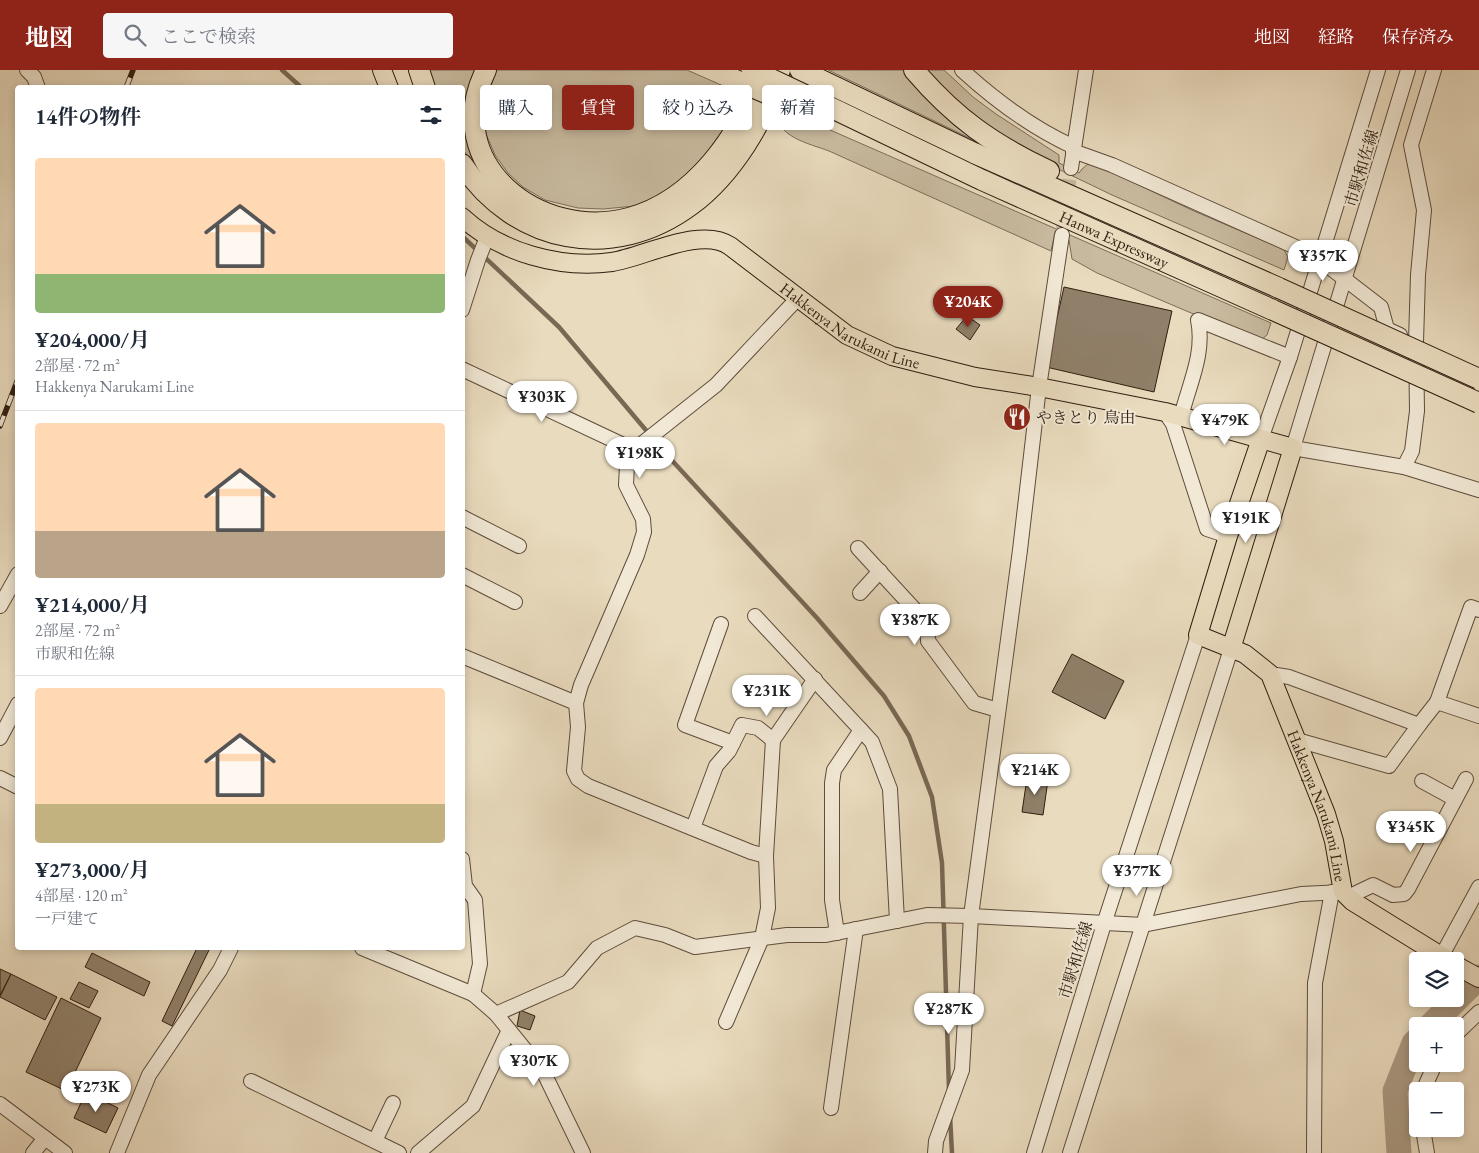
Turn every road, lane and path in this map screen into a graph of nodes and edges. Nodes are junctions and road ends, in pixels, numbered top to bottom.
1 (27, 70) edge
2 (382, 70) edge
3 (419, 70) edge
4 (486, 70) edge
5 (752, 70) edge
6 (763, 70) edge
7 (780, 70) edge
8 (914, 70) edge
9 (962, 70) edge
10 (1086, 70) edge
11 (1378, 70) edge
12 (1408, 70) edge
13 (1434, 70) edge
14 (718, 73) edge
15 (807, 73) edge
16 (37, 85) edge
17 (388, 85) edge
18 (424, 85) edge
19 (777, 85) edge
20 (762, 88) edge
21 (834, 115) edge
22 (1074, 149) junction
23 (465, 168) edge
24 (1071, 168) tunnel mouth
25 (1094, 206) junction
26 (465, 220) edge
27 (1062, 235) tunnel mouth
28 (485, 242) junction
29 (1320, 260) junction
30 (1345, 281) junction
31 (798, 298) junction
32 (465, 301) edge
33 (1416, 342) junction
34 (1290, 357) junction
35 (465, 370) edge
36 (1479, 380) edge
37 (1039, 387) junction
38 (1479, 403) edge
39 (1173, 414) junction
40 (1261, 439) junction
41 (1293, 448) junction
42 (634, 450) junction
43 (1404, 467) junction
44 (1479, 490) edge
45 (465, 519) edge
46 (1228, 536) junction
47 (519, 546) dead end
48 (858, 548) dead end
49 (880, 572) junction
50 (465, 577) edge
51 (15, 579) edge
52 (860, 593) dead end
53 (515, 602) dead end
54 (0, 606) edge
55 (1479, 610) edge
56 (755, 616) dead end
57 (721, 624) dead end
58 (1198, 635) junction
59 (1230, 649) junction
60 (465, 657) edge
61 (1270, 674) junction
62 (815, 680) junction
63 (1437, 702) junction
64 (576, 703) junction
65 (15, 710) edge
66 (998, 710) junction
67 (1479, 716) edge
68 (1419, 725) junction
69 (861, 730) junction
70 (0, 738) edge
71 (773, 740) junction
72 (1296, 740) junction
73 (733, 743) junction
74 (0, 778) edge
75 (1466, 779) dead end
76 (1422, 781) dead end
77 (15, 786) edge
78 (1455, 799) junction
79 (693, 828) junction
80 (766, 856) junction
81 (465, 886) edge
82 (1479, 887) edge
83 (1341, 894) junction
84 (971, 916) junction
85 (897, 921) junction
86 (1104, 924) junction
87 (1143, 926) junction
88 (856, 929) junction
89 (837, 933) junction
90 (762, 938) junction
91 (230, 950) edge
92 (367, 950) edge
93 (1434, 952) edge
94 (1452, 952) edge
95 (1464, 970) edge
96 (1479, 978) edge
97 (473, 994) junction
98 (1479, 1012) edge
99 (496, 1014) junction
100 (726, 1022) dead end
101 (1464, 1026) edge
102 (509, 1030) junction
103 (250, 1081) dead end
104 (393, 1103) dead end
105 (0, 1104) edge
106 (830, 1108) dead end
107 (1424, 1137) edge
108 (45, 1138) junction
109 (375, 1141) junction
110 (33, 1153) edge
111 (65, 1153) edge
112 (117, 1153) edge
113 (399, 1153) edge
114 (418, 1153) edge
115 (582, 1153) edge
116 (934, 1153) edge
117 (1034, 1153) edge
118 (1070, 1153) edge
119 (1314, 1153) edge
120 (1427, 1153) edge

1 - 16 street
2 - 17 main road
3 - 18 highway
4 - 6 highway
5 - 19 highway, Hanwa Expressway, bridge
7 - 23 highway
8 - 25 highway
9 - 22 street
10 - 22 street
11 - 29 street, 市駅和佐線
12 - 30 street, 市駅和佐線
13 - 33 street
14 - 20 highway, bridge
15 - 25 highway, Hanwa Expressway
21 - 38 highway, Hanwa Expressway, bridge
22 - 24 street
22 - 29 street
25 - 36 highway, Hanwa Expressway, bridge
26 - 28 main road, Hakkenya Narukami Line
27 - 37 street
28 - 31 main road, Hakkenya Narukami Line
28 - 32 street
29 - 30 street
29 - 34 street, 市駅和佐線
30 - 33 street
30 - 41 street, 市駅和佐線
31 - 37 main road, Hakkenya Narukami Line
31 - 42 street
33 - 43 street
34 - 39 street
34 - 40 street, 市駅和佐線
35 - 42 street
37 - 39 main road, Hakkenya Narukami Line
37 - 66 street
39 - 40 main road, Hakkenya Narukami Line
39 - 46 street
40 - 41 main road, Hakkenya Narukami Line
40 - 46 main road
41 - 43 street
41 - 59 main road
42 - 64 street
43 - 44 street
45 - 47 street
46 - 58 main road
48 - 49 street
49 - 52 street
49 - 66 street
50 - 53 street
51 - 54 street
55 - 63 street
56 - 62 street
57 - 73 street
58 - 59 main road, Hakkenya Narukami Line
58 - 86 street, 市駅和佐線
59 - 61 main road, Hakkenya Narukami Line
59 - 87 street
60 - 64 street
61 - 68 street
61 - 72 main road, Hakkenya Narukami Line
62 - 69 street
62 - 71 street
63 - 67 street
63 - 68 street
64 - 79 street
65 - 70 street
66 - 84 street
68 - 72 street
69 - 85 street
69 - 89 street
71 - 73 street
71 - 80 street
72 - 83 main road, Hakkenya Narukami Line
73 - 79 street
74 - 77 street
75 - 78 street
76 - 78 street
78 - 83 street
79 - 80 street
80 - 90 street
81 - 97 street
82 - 94 street
83 - 87 street
83 - 93 main road, Hakkenya Narukami Line
83 - 119 street
84 - 85 street
84 - 86 street
84 - 116 street
85 - 88 street
86 - 87 street
86 - 117 street, 市駅和佐線
87 - 118 street
88 - 89 street
88 - 106 street
89 - 90 street
90 - 99 street
90 - 100 street
91 - 112 street
92 - 97 street
95 - 96 main road, Hakkenya Narukami Line
97 - 99 street
98 - 101 street
99 - 102 street
102 - 114 street
102 - 115 street
103 - 109 street
104 - 109 street
105 - 108 street
107 - 120 street
108 - 110 street
108 - 111 street
109 - 113 street

